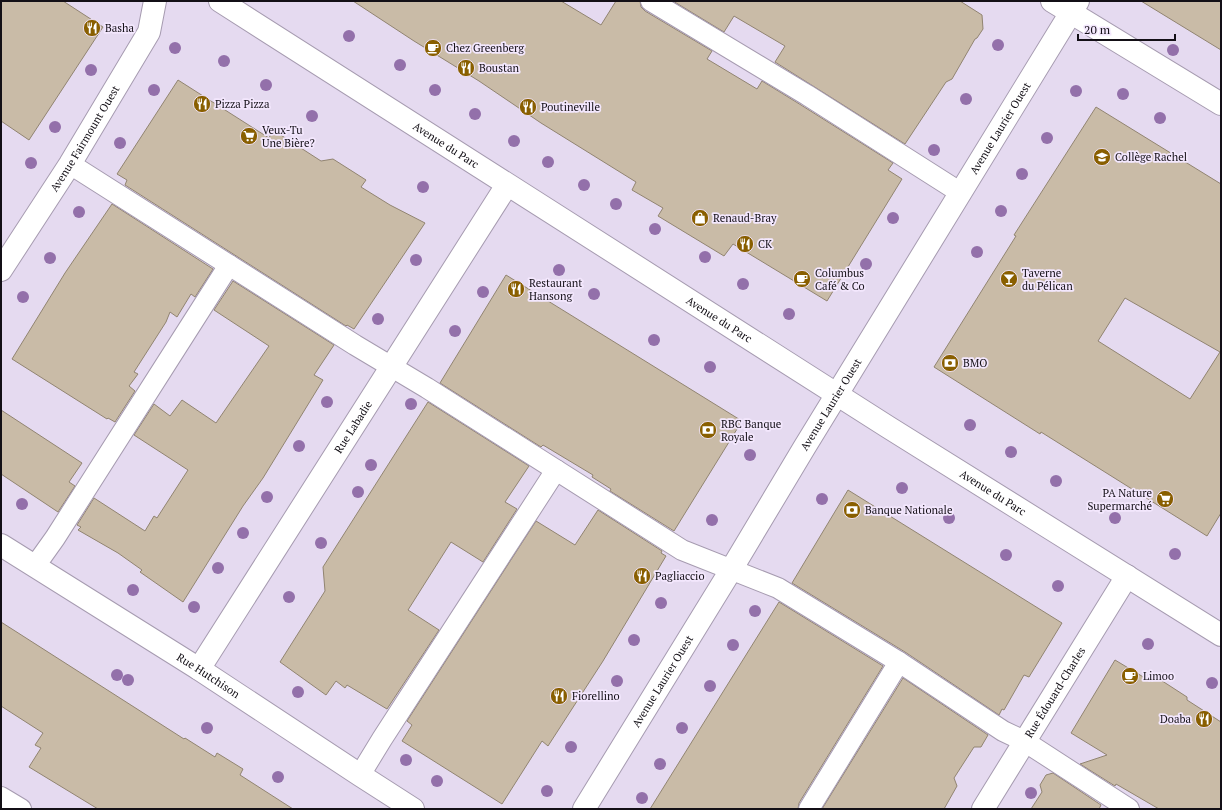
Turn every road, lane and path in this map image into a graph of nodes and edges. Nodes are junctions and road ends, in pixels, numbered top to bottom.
1 (155, 1) edge
2 (220, 1) edge
3 (651, 1) edge
4 (1052, 1) edge
5 (1075, 7) edge
6 (1221, 104) edge
7 (70, 164) junction
8 (506, 185) junction
9 (961, 193) junction
10 (229, 265) junction
11 (1, 270) edge
12 (391, 366) junction
13 (837, 394) junction
14 (556, 470) junction
15 (1, 545) edge
16 (35, 566) junction
17 (731, 570) junction
18 (1127, 576) junction
19 (1221, 634) edge
20 (899, 662) junction
21 (199, 669) junction
22 (1024, 741) junction
23 (360, 776) junction
24 (1, 797) edge
25 (21, 809) edge
26 (413, 809) edge
27 (584, 809) edge
28 (810, 809) edge
29 (983, 809) edge
30 (1129, 809) edge

1 - 7 street, Avenue Fairmount Ouest
2 - 8 street, Avenue du Parc
3 - 9 lane
4 - 5 street
5 - 6 street
5 - 9 street, Avenue Laurier Ouest
7 - 10 lane
7 - 11 street, Avenue Fairmount Ouest
8 - 12 street, Rue Labadie
8 - 13 street, Avenue du Parc
9 - 13 street, Avenue Laurier Ouest
10 - 12 lane
10 - 16 lane
12 - 14 lane
12 - 21 street, Rue Labadie
13 - 17 street, Avenue Laurier Ouest
13 - 18 street, Avenue du Parc
14 - 17 lane
14 - 23 lane
15 - 16 street, Rue Hutchison
16 - 21 street, Rue Hutchison
17 - 20 lane
17 - 27 street, Avenue Laurier Ouest
18 - 19 street, Avenue du Parc
18 - 22 street, Rue Édouard-Charles
20 - 22 lane
20 - 28 lane
21 - 23 street, Rue Hutchison
22 - 29 street, Rue Édouard-Charles
22 - 30 lane
23 - 26 street, Rue Hutchison
24 - 25 lane

